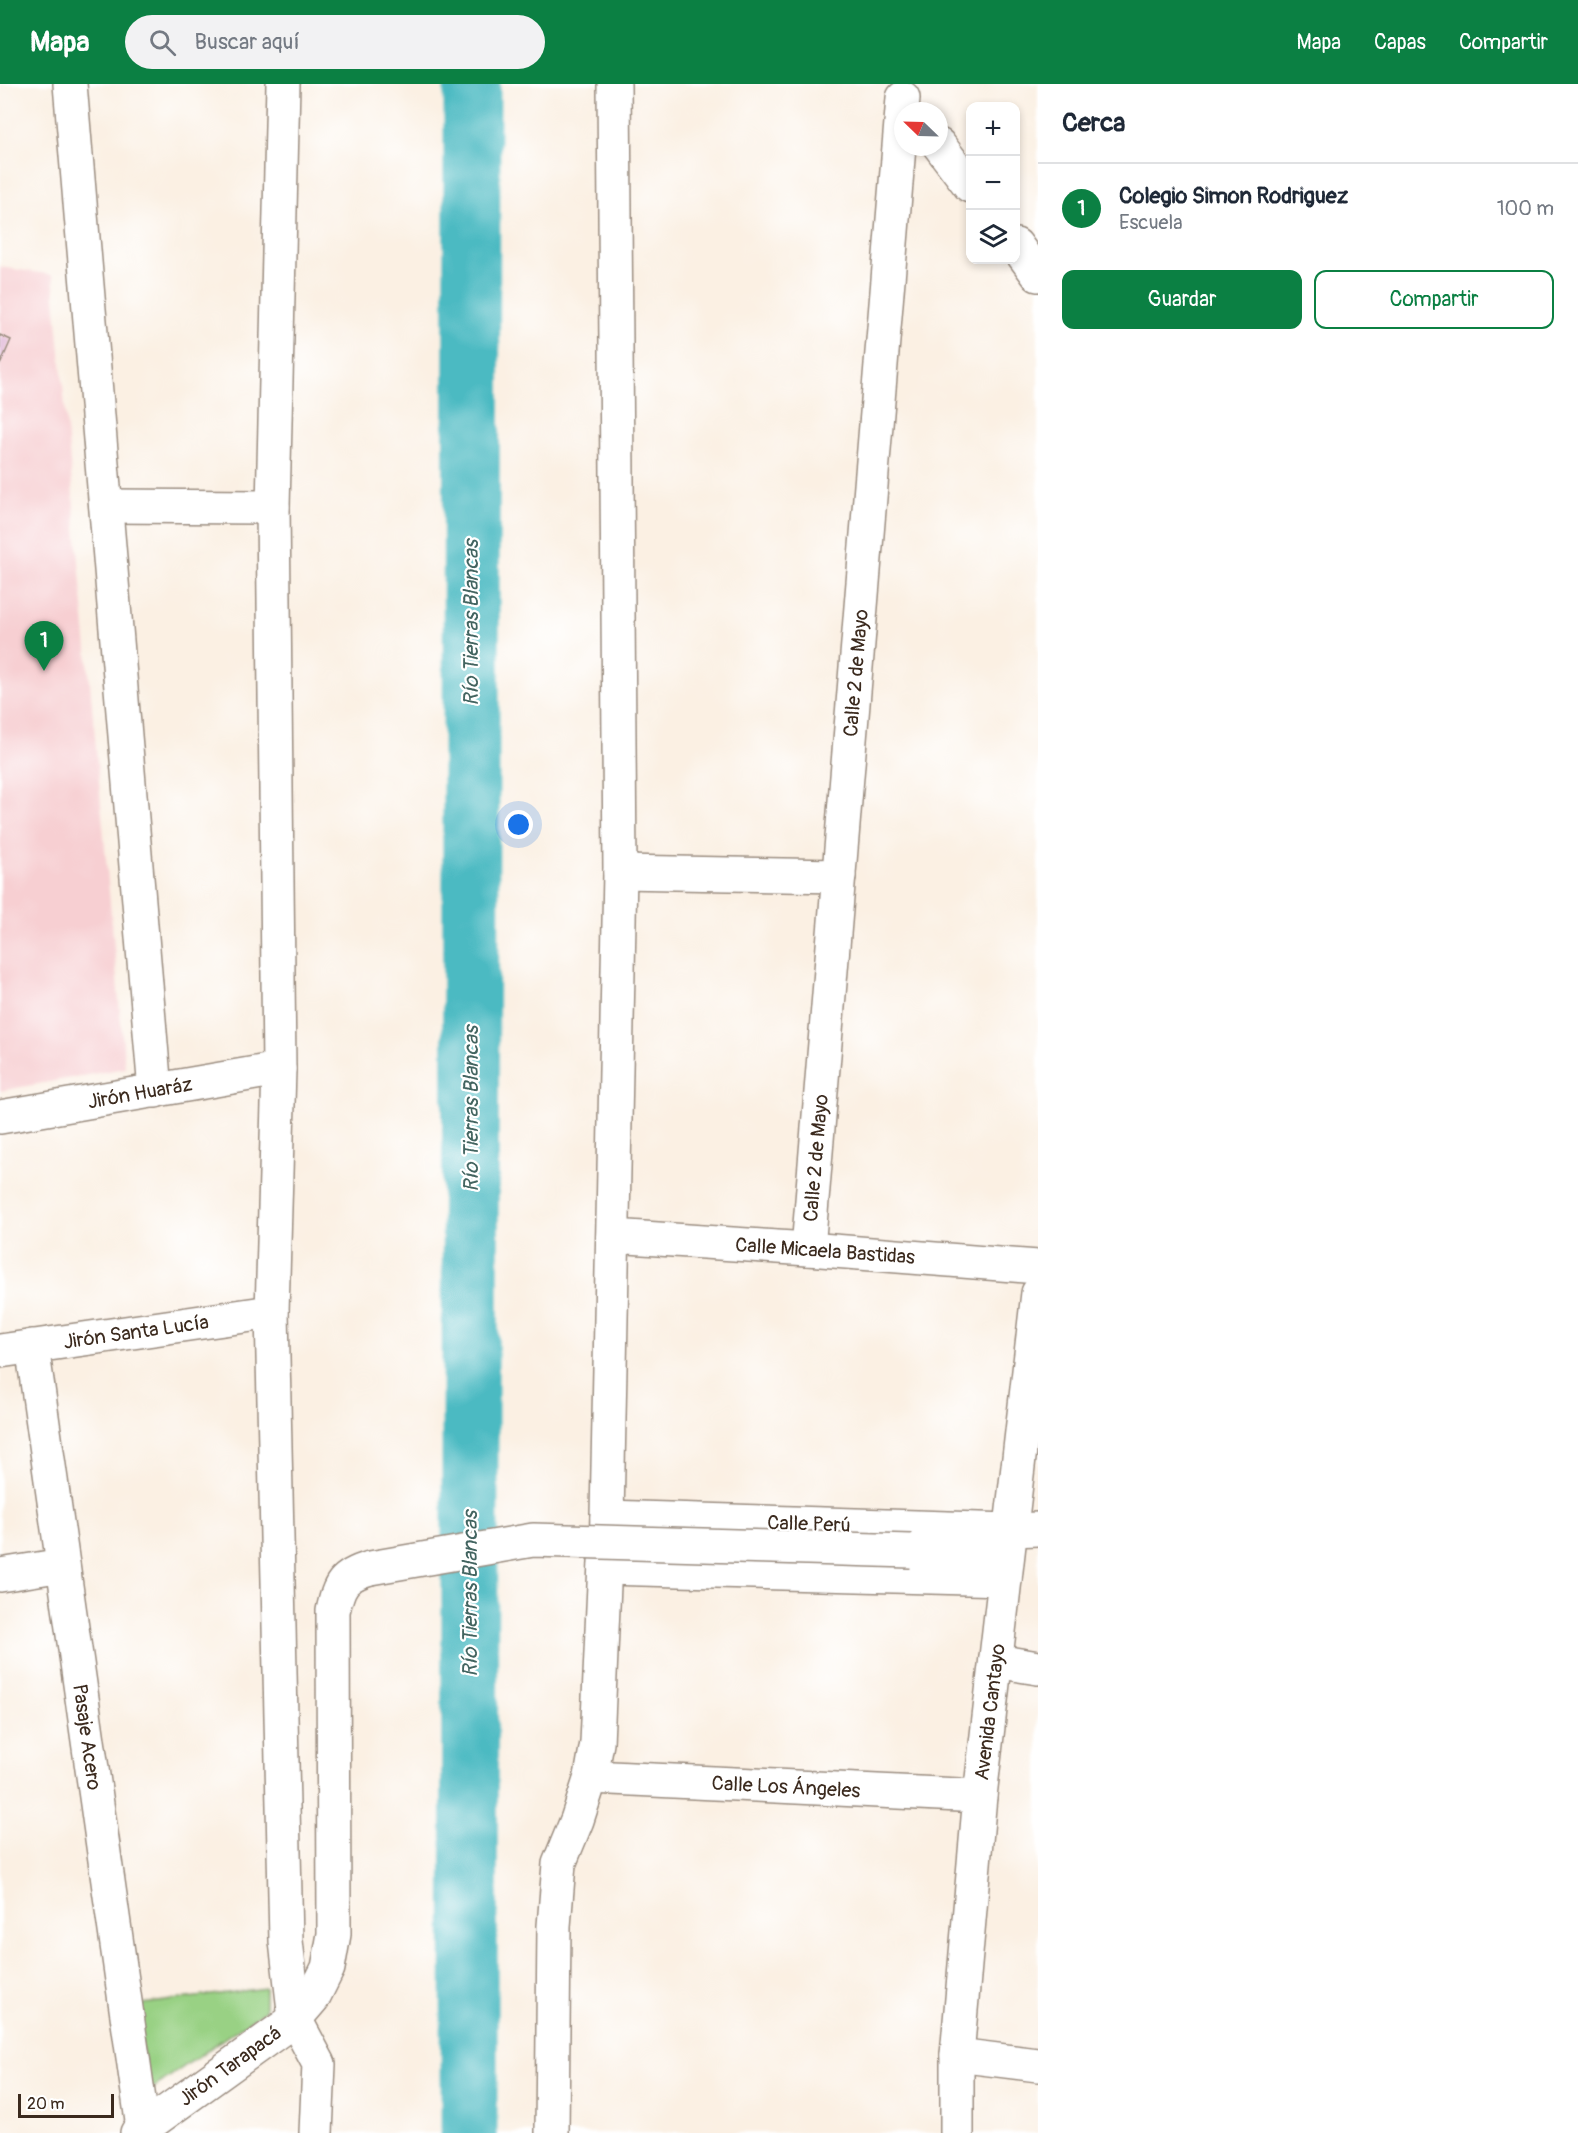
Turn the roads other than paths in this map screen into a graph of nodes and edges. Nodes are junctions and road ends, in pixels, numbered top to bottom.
1 (70, 84) edge
2 (283, 84) edge
3 (614, 84) edge
4 (904, 98) edge
5 (947, 156) edge
6 (966, 181) edge
7 (1020, 250) edge
8 (1038, 275) edge
9 (106, 506) junction
10 (273, 507) junction
11 (620, 872) junction
12 (839, 876) junction
13 (279, 1070) junction
14 (155, 1091) junction
15 (0, 1117) edge
16 (613, 1236) junction
17 (808, 1249) junction
18 (1038, 1267) edge
19 (1038, 1293) edge
20 (272, 1312) junction
21 (32, 1346) junction
22 (0, 1351) edge
23 (608, 1517) junction
24 (1015, 1548) edge
25 (63, 1565) junction
26 (605, 1568) junction
27 (0, 1575) edge
28 (996, 1661) junction
29 (1038, 1668) edge
30 (591, 1777) junction
31 (980, 1796) junction
32 (294, 2019) junction
33 (957, 2055) junction
34 (1038, 2065) edge
35 (140, 2131) edge
36 (316, 2133) edge
37 (552, 2133) edge
38 (957, 2133) edge

1 - 9 street
2 - 10 street
3 - 11 street
4 - 12 street, Calle 2 de Mayo
5 - 6 street
7 - 8 street
9 - 10 street
9 - 14 street
10 - 13 street
11 - 12 street
11 - 16 street
12 - 17 street, Calle 2 de Mayo
13 - 14 street, Jirón Huaráz
13 - 20 street
14 - 15 street, Jirón Huaráz
16 - 17 street, Calle Micaela Bastidas
16 - 23 street
17 - 18 street, Calle Micaela Bastidas
19 - 24 street, Avenida Cantayo
20 - 21 street, Jirón Santa Lucía
20 - 32 street
21 - 22 street, Jirón Santa Lucía
21 - 25 street, Pasaje Acero
23 - 24 street, Calle Perú
23 - 26 street
24 - 26 street
24 - 28 street, Avenida Cantayo
24 - 32 street, Jirón Tarapacá, bridge
25 - 27 street
25 - 35 street, Pasaje Acero
26 - 30 street
28 - 29 street
28 - 31 street, Avenida Cantayo
30 - 31 street, Calle Los Ángeles
30 - 37 street
31 - 33 street, Avenida Cantayo
32 - 35 street, Jirón Tarapacá
32 - 36 street
33 - 34 street
33 - 38 street, Avenida Cantayo

